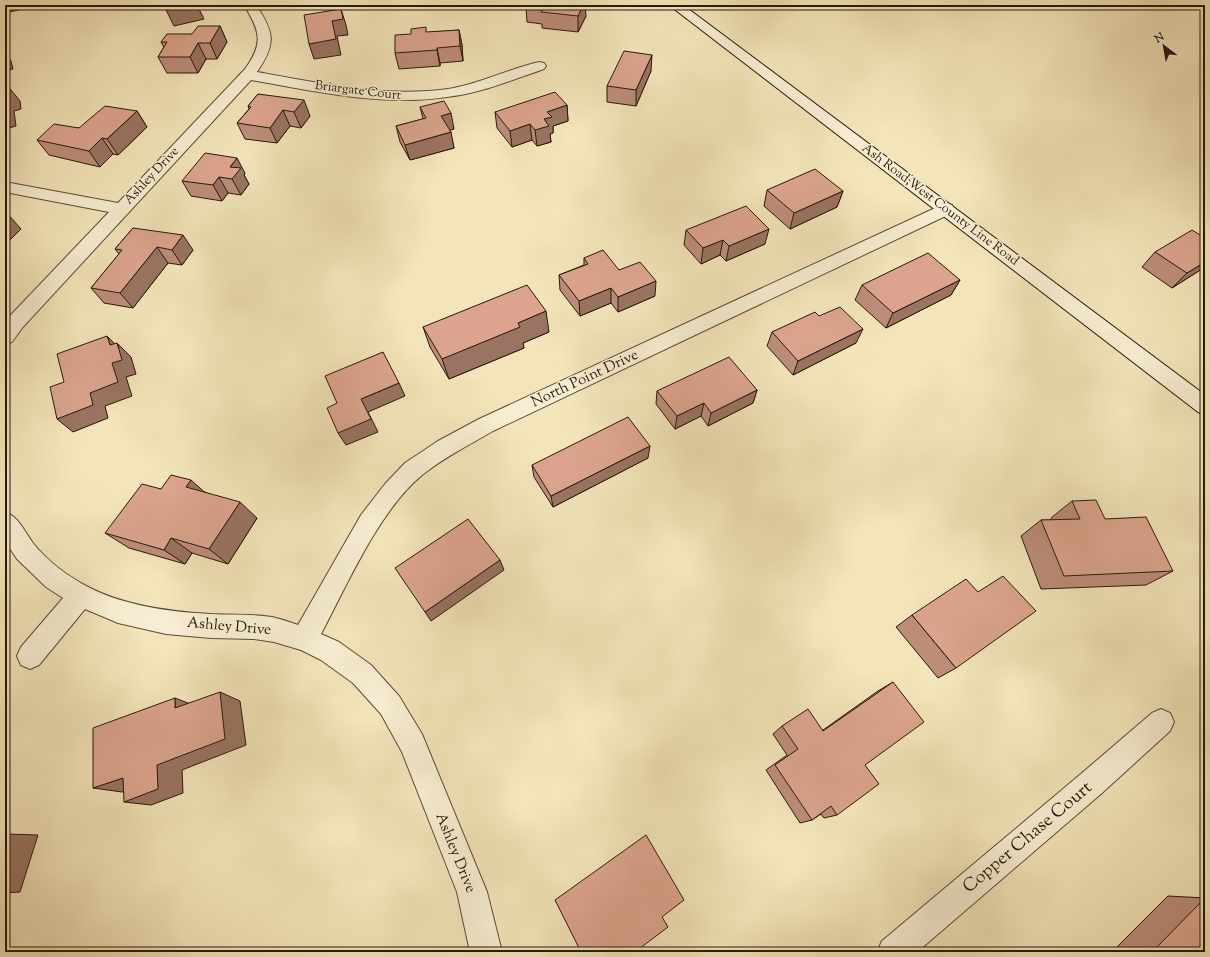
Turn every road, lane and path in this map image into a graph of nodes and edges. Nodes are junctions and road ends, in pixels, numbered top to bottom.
1 (250, 5) edge
2 (675, 5) edge
3 (538, 66) dead end
4 (247, 75) junction
5 (5, 187) edge
6 (122, 209) junction
7 (946, 209) junction
8 (5, 337) edge
9 (1205, 406) edge
10 (5, 522) edge
11 (81, 596) junction
12 (304, 640) junction
13 (30, 656) dead end
14 (1161, 722) dead end
15 (486, 952) edge
16 (893, 952) edge

1 - 4 street, Ashley Drive
2 - 7 street, Ash Road;West County Line Road
3 - 4 street, Briargate Court
4 - 6 street, Ashley Drive
5 - 6 street
6 - 8 street, Ashley Drive
7 - 9 street, Ash Road;West County Line Road
7 - 12 street, North Point Drive
10 - 11 street, Ashley Drive
11 - 12 street, Ashley Drive
11 - 13 street
12 - 15 street, Ashley Drive
14 - 16 street, Copper Chase Court

